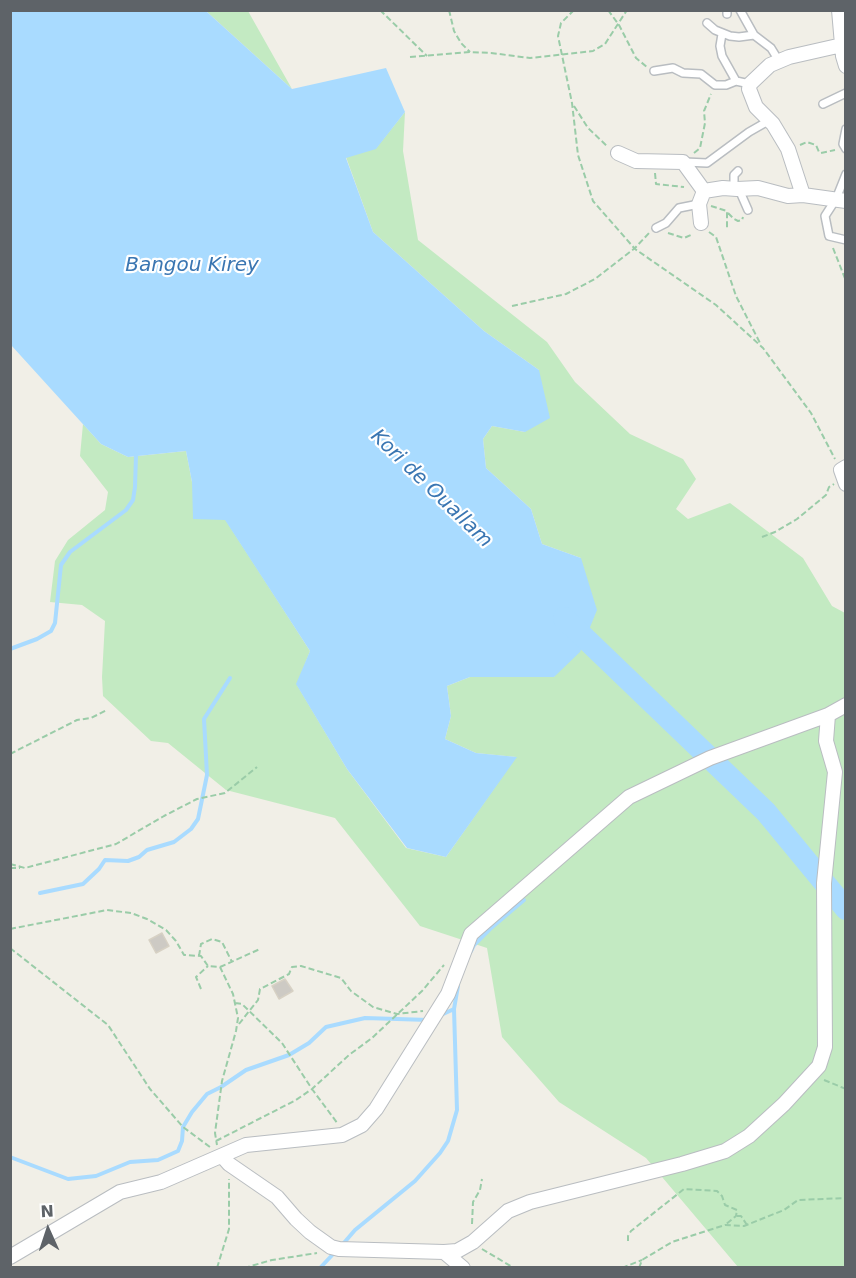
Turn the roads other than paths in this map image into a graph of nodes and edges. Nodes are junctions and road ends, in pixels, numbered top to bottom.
1 (740, 10) edge
2 (841, 12) edge
3 (707, 23) dead end
4 (722, 34) junction
5 (754, 35) junction
6 (842, 45) junction
7 (779, 61) junction
8 (846, 66) edge
9 (654, 71) road end
10 (736, 81) junction
11 (750, 84) junction
12 (846, 93) edge
13 (823, 104) dead end
14 (770, 120) junction
15 (846, 129) edge
16 (844, 146) edge
17 (618, 153) road end
18 (682, 162) junction
19 (738, 171) dead end
20 (846, 174) edge
21 (737, 189) junction
22 (803, 195) junction
23 (701, 197) junction
24 (841, 200) edge
25 (748, 210) road end
26 (701, 224) road end
27 (656, 228) road end
28 (846, 240) edge
29 (846, 705) edge
30 (828, 716) junction
31 (225, 1160) junction
32 (444, 1252) junction
33 (10, 1257) edge
34 (463, 1268) edge

1 - 5 lane
2 - 6 street
3 - 4 lane
4 - 5 lane
4 - 10 lane
5 - 7 lane
6 - 7 street
6 - 8 street
7 - 11 street
9 - 10 lane
10 - 11 lane
11 - 14 street
12 - 13 lane
14 - 18 lane
14 - 22 street
15 - 16 lane
17 - 18 street
18 - 23 street
19 - 21 lane
20 - 24 lane
21 - 22 street
21 - 23 street
21 - 25 lane
22 - 24 street
23 - 26 street
23 - 27 lane
24 - 28 lane
29 - 30 street
30 - 31 street
30 - 32 street
31 - 32 street
31 - 33 street
32 - 34 street

